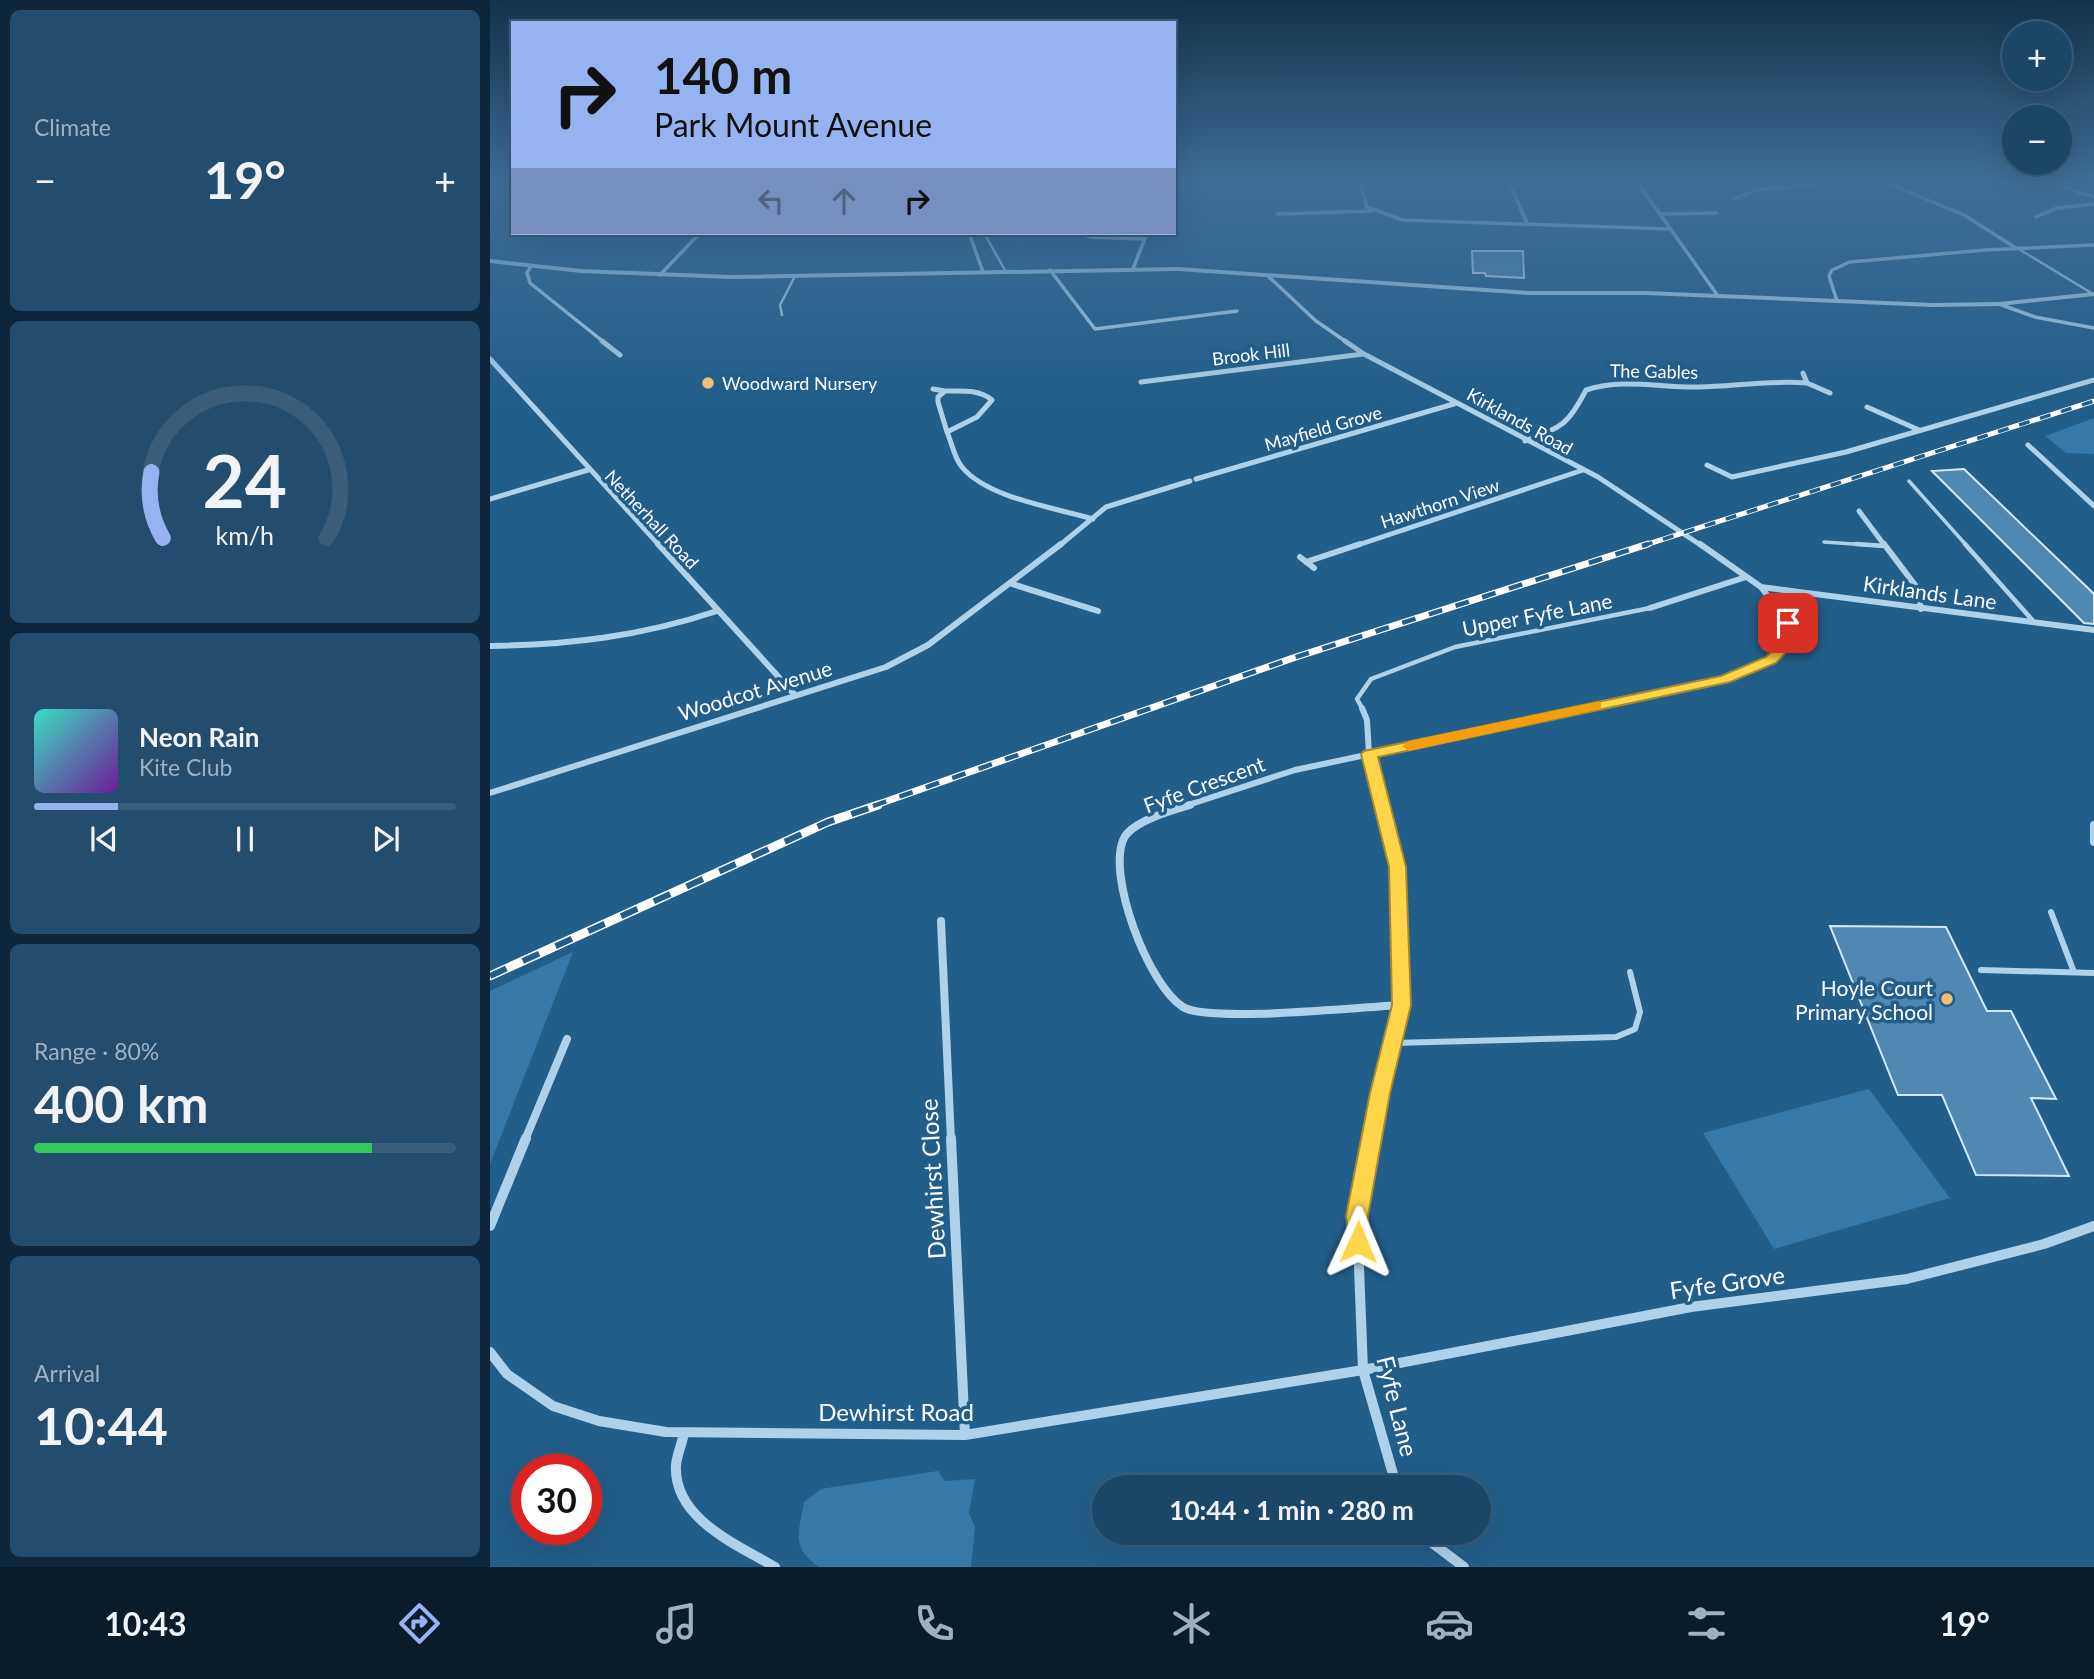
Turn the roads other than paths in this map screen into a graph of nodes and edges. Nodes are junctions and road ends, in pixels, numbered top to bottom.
1 (678, 256) edge
2 (977, 256) edge
3 (997, 256) edge
4 (1138, 256) edge
5 (1689, 256) edge
6 (1920, 256) edge
7 (2031, 256) edge
8 (490, 261) edge
9 (531, 266) junction
10 (1133, 268) junction
11 (1050, 270) junction
12 (983, 272) junction
13 (1006, 272) junction
14 (660, 275) junction
15 (1269, 277) junction
16 (794, 278) junction
17 (2094, 294) edge
18 (1718, 296) junction
19 (2053, 299) joint
20 (1837, 301) junction
21 (1998, 304) junction
22 (1237, 311) dead end
23 (782, 314) dead end
24 (2094, 328) edge
25 (1364, 354) junction
26 (620, 355) dead end
27 (490, 359) edge
28 (1803, 373) dead end
29 (2094, 380) edge
30 (1141, 382) dead end
31 (1807, 383) junction
32 (933, 389) dead end
33 (945, 391) junction
34 (1830, 393) dead end
35 (1458, 402) junction
36 (1867, 407) dead end
37 (1919, 430) junction
38 (947, 432) junction
39 (1525, 441) junction
40 (2028, 446) dead end
41 (1707, 465) dead end
42 (588, 470) junction
43 (1583, 470) junction
44 (1193, 480) joint
45 (1909, 481) dead end
46 (490, 499) edge
47 (2094, 506) edge
48 (1859, 511) dead end
49 (1093, 519) junction
50 (1824, 542) dead end
51 (1885, 546) junction
52 (1300, 557) dead end
53 (1307, 562) junction
54 (1314, 568) dead end
55 (1745, 578) junction
56 (1012, 584) junction
57 (1761, 587) junction
58 (1650, 608) joint
59 (1921, 609) junction
60 (717, 611) junction
61 (1098, 611) dead end
62 (2036, 624) junction
63 (2094, 630) edge
64 (490, 646) edge
65 (795, 695) junction
66 (1362, 708) joint
67 (1369, 754) junction
68 (490, 793) edge
69 (2094, 825) edge
70 (2094, 842) edge
71 (2051, 912) dead end
72 (941, 920) dead end
73 (1981, 970) dead end
74 (1630, 972) dead end
75 (2074, 972) junction
76 (2094, 973) edge
77 (1401, 1005) junction
78 (567, 1039) dead end
79 (1392, 1043) junction
80 (490, 1226) edge
81 (2094, 1226) edge
82 (490, 1352) edge
83 (1363, 1370) junction
84 (684, 1433) junction
85 (965, 1436) junction
86 (1393, 1475) edge
87 (1435, 1545) edge
88 (775, 1567) edge
89 (1464, 1567) edge

1 - 14 street
2 - 12 street
3 - 13 lane
4 - 10 street
5 - 18 street
6 - 20 street
7 - 17 lane
8 - 9 street
9 - 14 street
9 - 26 street
10 - 11 street
10 - 15 street
11 - 13 street
11 - 22 street
12 - 13 street
12 - 16 street
14 - 16 street
15 - 18 street
15 - 25 street, Kirklands Road
16 - 23 lane
17 - 19 street
18 - 20 street
19 - 21 street
20 - 21 street
21 - 24 street
25 - 30 street, Brook Hill
25 - 35 street, Kirklands Road
27 - 42 street, Netherhall Road
28 - 31 street
29 - 37 street
31 - 34 street, The Gables
31 - 39 street, The Gables
32 - 33 street
33 - 38 street
33 - 38 street
35 - 39 street, Kirklands Road
35 - 44 street, Mayfield Grove
36 - 37 street
37 - 41 street
38 - 49 street
39 - 43 street, Kirklands Road
40 - 47 street
42 - 46 street
42 - 60 street, Netherhall Road
43 - 53 street, Hawthorn View
43 - 55 street, Kirklands Road
44 - 49 street, Woodcot Avenue
45 - 62 lane
48 - 51 street
49 - 56 street, Woodcot Avenue
50 - 51 lane
51 - 59 street
52 - 53 street
53 - 54 street
55 - 57 street, Kirklands Road
55 - 58 street, Upper Fyfe Lane
56 - 61 street
56 - 65 street, Woodcot Avenue
57 - 59 street, Kirklands Lane
57 - 67 street
58 - 66 lane, Upper Fyfe Lane
59 - 62 street, Kirklands Lane
60 - 64 street
60 - 65 street, Netherhall Road
62 - 63 street, Kirklands Lane
65 - 68 street, Woodcot Avenue
66 - 67 street, Fyfe Lane
67 - 77 street, Fyfe Lane
67 - 77 street, Fyfe Crescent
69 - 70 street
71 - 75 lane
72 - 85 street, Dewhirst Close
73 - 75 lane
74 - 79 lane
75 - 76 lane
77 - 79 street, Fyfe Lane
78 - 80 street
79 - 83 street, Fyfe Lane
81 - 83 street, Fyfe Grove
82 - 84 street, Dewhirst Road
83 - 85 street, Dewhirst Road
83 - 86 street, Fyfe Lane
84 - 85 street, Dewhirst Road
84 - 88 street
87 - 89 street

